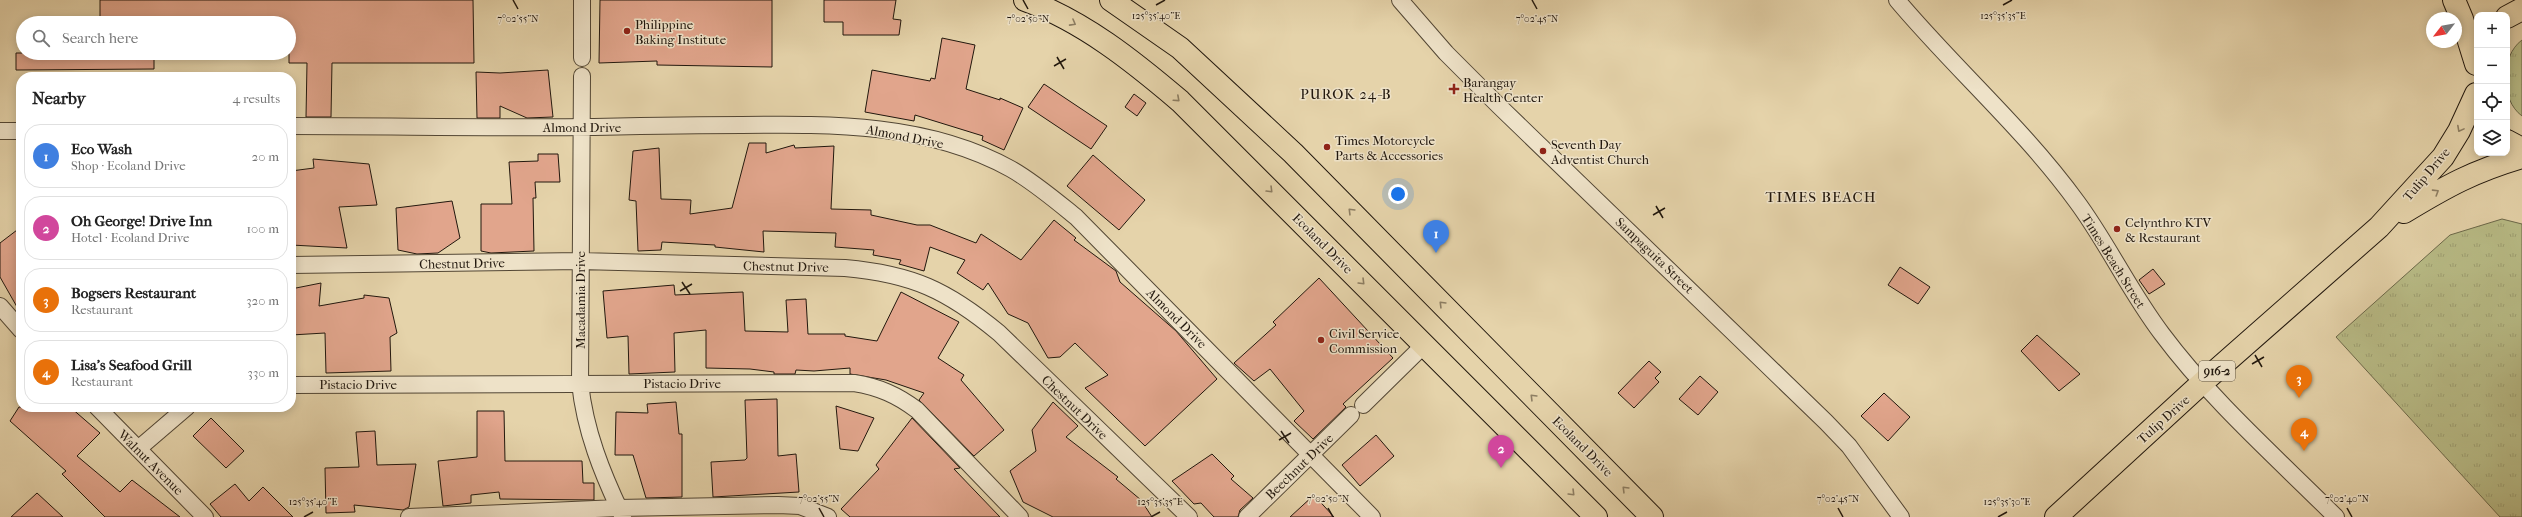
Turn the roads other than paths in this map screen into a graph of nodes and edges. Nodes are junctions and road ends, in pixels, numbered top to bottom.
1 (582, 0) edge
2 (1025, 0) edge
3 (1111, 0) edge
4 (1400, 0) edge
5 (1897, 0) edge
6 (2454, 0) edge
7 (2519, 0) edge
8 (2522, 1) edge
9 (2522, 8) edge
10 (2510, 15) edge
11 (2474, 56) edge
12 (582, 58) dead end
13 (582, 76) dead end
14 (2474, 100) edge
15 (296, 126) edge
16 (582, 127) junction
17 (0, 131) edge
18 (16, 131) edge
19 (2510, 143) edge
20 (2522, 149) edge
21 (2522, 157) edge
22 (2379, 228) junction
23 (580, 262) junction
24 (296, 265) edge
25 (0, 306) edge
26 (16, 324) edge
27 (1424, 345) junction
28 (2203, 382) junction
29 (580, 383) junction
30 (296, 385) edge
31 (102, 412) edge
32 (181, 412) edge
33 (138, 449) junction
34 (1312, 454) junction
35 (620, 512) edge
36 (205, 517) edge
37 (409, 517) edge
38 (828, 517) edge
39 (1020, 517) edge
40 (1189, 517) edge
41 (1247, 517) edge
42 (1372, 517) edge
43 (1596, 517) edge
44 (1652, 517) edge
45 (1901, 517) edge
46 (2056, 517) edge
47 (2336, 517) edge

1 - 12 street
2 -> 27 main road, Ecoland Drive
44 -> 3 main road, Ecoland Drive
4 - 45 street, Sampaguita Street
5 - 28 street, Times Beach Street
6 - 11 main road
7 - 8 main road
9 - 10 main road
13 - 16 street, Macadamia Drive
14 -> 22 main road, Tulip Drive / 916-2
15 - 16 street, Almond Drive
16 - 23 street, Macadamia Drive
16 - 34 street, Almond Drive
17 - 18 street
19 - 20 main road
22 -> 21 main road, Tulip Drive / 916-2
22 - 28 main road, Tulip Drive / 916-2
23 - 24 street, Chestnut Drive
23 - 29 street, Macadamia Drive
23 - 40 street, Chestnut Drive
25 - 26 street
27 - 34 street, Beechnut Drive
27 -> 43 main road, Ecoland Drive
28 - 46 main road, Tulip Drive / 916-2
28 - 47 street, Times Beach Street
29 - 30 street, Pistacio Drive
29 - 35 street, Macadamia Drive
29 - 39 street, Pistacio Drive
31 - 33 street, Walnut Avenue
32 - 33 street
33 - 36 street, Walnut Avenue
34 - 41 street, Beechnut Drive
34 - 42 street, Almond Drive
35 - 37 street
35 - 38 street

